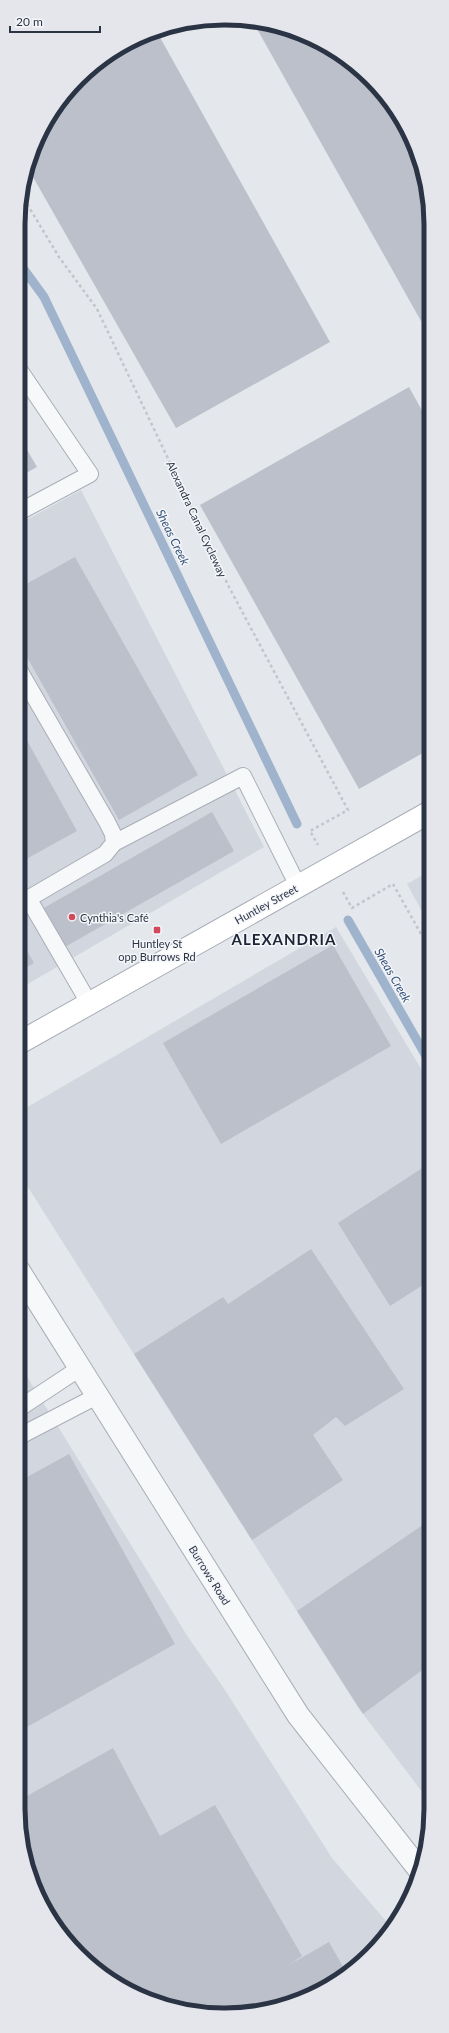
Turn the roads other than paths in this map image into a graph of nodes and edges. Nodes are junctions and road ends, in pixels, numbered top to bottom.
1 (25, 378) edge
2 (25, 509) edge
3 (25, 680) edge
4 (424, 815) edge
5 (114, 842) junction
6 (298, 886) junction
7 (25, 900) edge
8 (25, 904) edge
9 (89, 1003) junction
10 (25, 1039) edge
11 (25, 1281) edge
12 (80, 1368) junction
13 (97, 1396) junction
14 (25, 1404) edge
15 (25, 1433) edge
16 (416, 1865) edge

1 - 2 lane
3 - 5 lane
4 - 6 main road, Huntley Street
5 - 6 lane
5 - 7 lane
6 - 9 main road, Huntley Street
8 - 9 lane
9 - 10 main road, Huntley Street
11 - 12 street, Burrows Road
12 - 13 street, Burrows Road
12 - 14 lane
13 - 15 lane
13 - 16 street, Burrows Road

